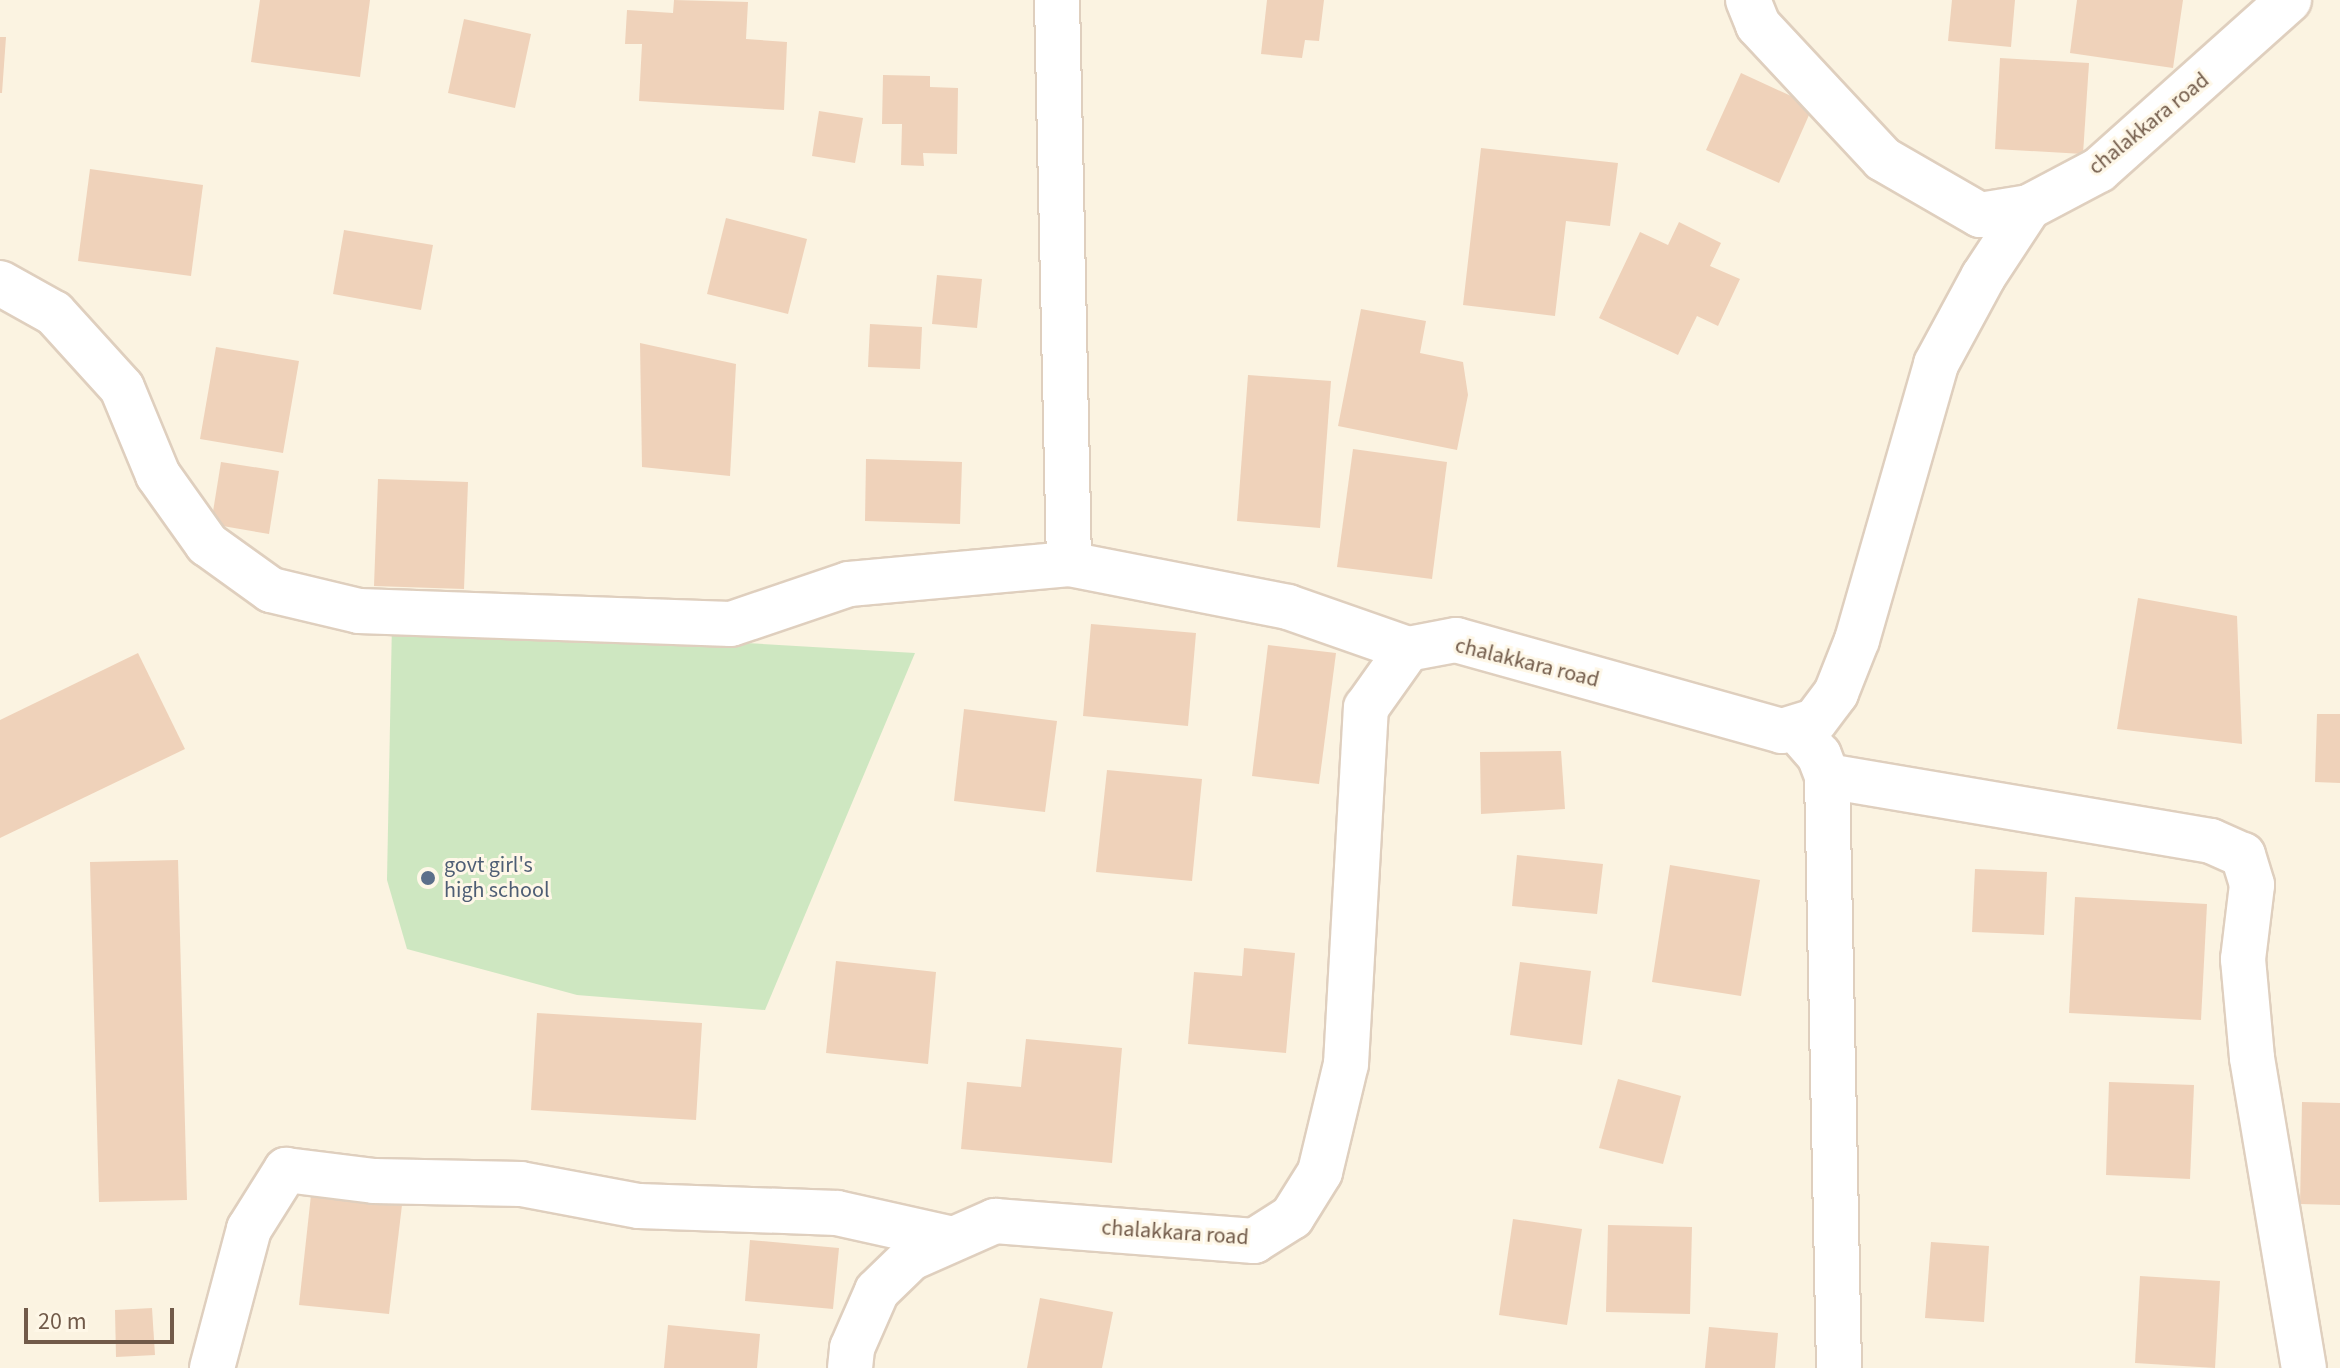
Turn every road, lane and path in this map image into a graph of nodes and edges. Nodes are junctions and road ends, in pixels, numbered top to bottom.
1 (1057, 0) edge
2 (1748, 0) edge
3 (2289, 0) edge
4 (2029, 207) junction
5 (0, 283) edge
6 (1069, 564) junction
7 (1408, 649) junction
8 (1796, 729) junction
9 (1827, 776) junction
10 (949, 1238) junction
11 (212, 1368) edge
12 (850, 1368) edge
13 (1839, 1368) edge
14 (2304, 1368) edge

1 - 6 street
2 - 4 street
3 - 4 street, chalakkara road
4 - 8 street
5 - 6 street
6 - 7 street
7 - 8 street, chalakkara road
7 - 10 street, chalakkara road
8 - 9 street
9 - 13 street
9 - 14 street
10 - 11 street
10 - 12 street, chalakkara road

